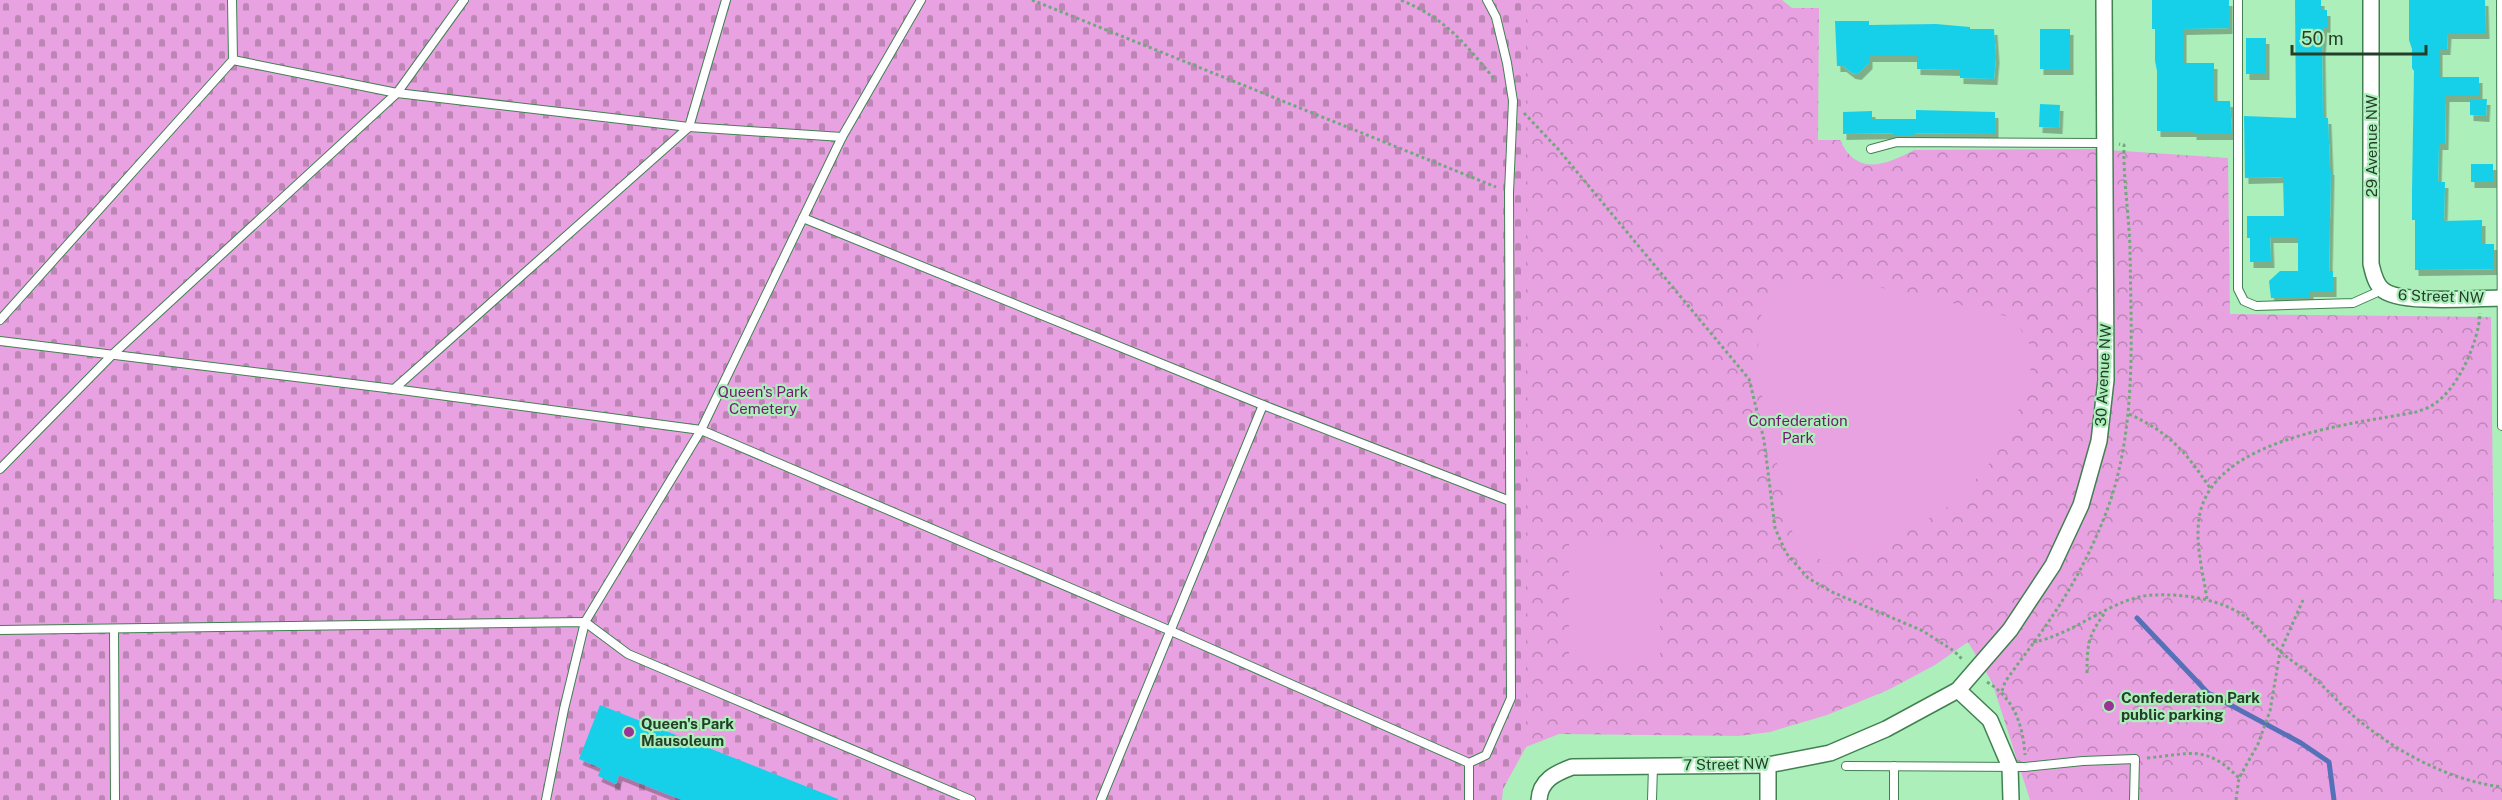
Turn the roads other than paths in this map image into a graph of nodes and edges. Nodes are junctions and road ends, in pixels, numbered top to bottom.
1 (232, 0) edge
2 (464, 0) edge
3 (726, 0) edge
4 (921, 0) edge
5 (1487, 0) edge
6 (2104, 0) edge
7 (2238, 0) edge
8 (2372, 0) edge
9 (2501, 0) edge
10 (233, 60) junction
11 (397, 93) junction
12 (689, 127) junction
13 (842, 137) junction
14 (2105, 143) junction
15 (1871, 149) dead end
16 (803, 218) junction
17 (2382, 290) junction
18 (2501, 298) edge
19 (0, 320) edge
20 (0, 341) edge
21 (112, 355) junction
22 (394, 389) junction
23 (1263, 405) junction
24 (2502, 426) edge
25 (701, 430) junction
26 (0, 469) edge
27 (1510, 501) junction
28 (585, 622) junction
29 (114, 629) junction
30 (0, 630) edge
31 (1171, 631) junction
32 (1958, 690) junction
33 (1469, 763) junction
34 (1653, 765) junction
35 (1768, 765) junction
36 (1894, 765) junction
37 (1846, 766) dead end
38 (2018, 767) junction
39 (115, 800) edge
40 (546, 800) edge
41 (971, 800) edge
42 (1101, 800) edge
43 (1469, 800) edge
44 (1539, 800) edge
45 (1652, 800) edge
46 (1768, 800) edge
47 (1894, 800) edge
48 (2011, 800) edge
49 (2134, 800) edge

1 - 10 lane
2 - 11 lane
3 - 12 lane
4 - 13 lane
5 - 27 lane
6 - 14 street, 30 Avenue NW
7 - 17 lane
8 - 17 street, 29 Avenue NW
9 - 18 lane
10 - 11 lane
10 - 19 lane
11 - 12 lane
11 - 21 lane
12 - 13 lane
12 - 22 lane
13 - 16 lane
14 - 15 lane
14 - 32 street, 30 Avenue NW
16 - 23 lane
16 - 25 lane
17 - 18 street, 6 Street NW
18 - 24 lane
20 - 21 lane
21 - 22 lane
21 - 26 lane
22 - 25 lane
23 - 27 lane
23 - 31 lane
25 - 28 lane
25 - 31 lane
27 - 33 lane
28 - 29 lane
28 - 40 lane
28 - 41 lane
29 - 30 lane
29 - 39 lane
31 - 33 lane
31 - 42 lane
32 - 35 street, 7 Street NW
32 - 38 street
33 - 43 lane
34 - 35 street, 7 Street NW
34 - 44 street, 7 Street NW
34 - 45 lane
35 - 46 street
36 - 37 lane
36 - 38 lane
36 - 47 lane
38 - 48 street
38 - 49 lane

